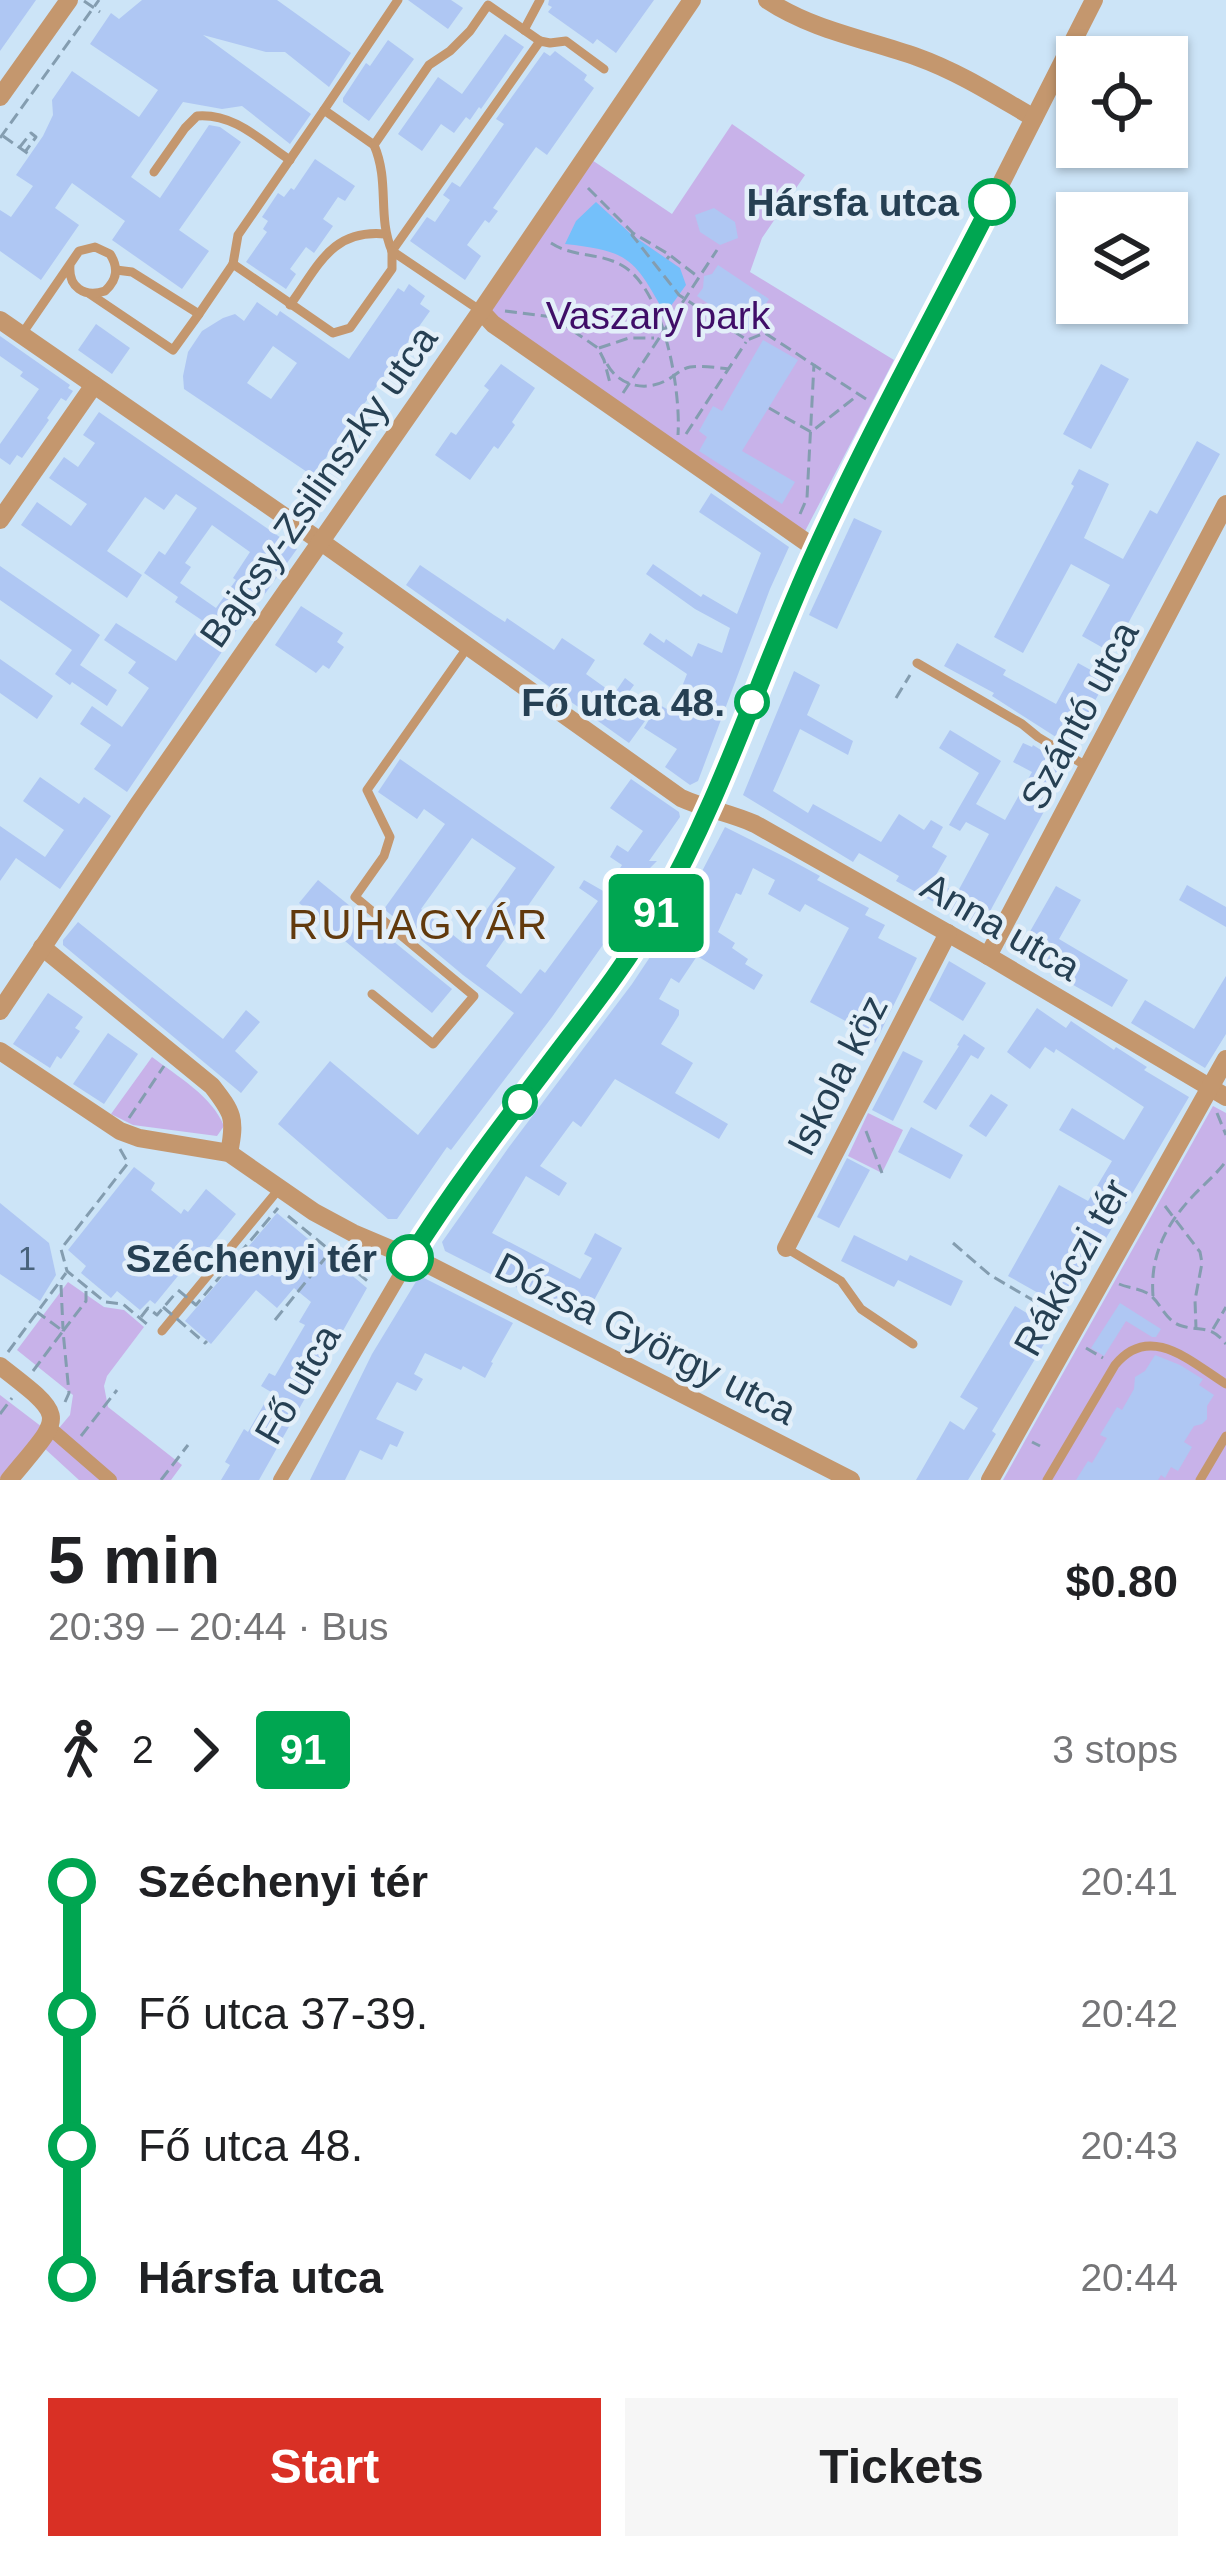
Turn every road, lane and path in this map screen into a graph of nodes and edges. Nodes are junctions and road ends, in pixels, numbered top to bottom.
1 (69, 0) edge
2 (83, 0) edge
3 (99, 0) edge
4 (398, 0) edge
5 (540, 0) edge
6 (692, 0) edge
7 (767, 0) edge
8 (1094, 0) edge
9 (484, 3) edge
10 (93, 8) junction
11 (100, 12) dead end
12 (524, 30) junction
13 (540, 41) junction
14 (604, 69) dead end
15 (0, 98) edge
16 (324, 110) junction
17 (1034, 118) junction
18 (1, 137) edge
19 (374, 145) junction
20 (25, 152) dead end
21 (290, 160) junction
22 (576, 170) junction
23 (154, 172) dead end
24 (385, 234) junction
25 (632, 234) junction
26 (548, 241) dead end
27 (717, 250) dead end
28 (392, 251) junction
29 (668, 257) junction
30 (233, 264) junction
31 (654, 264) junction
32 (70, 265) junction
33 (116, 270) junction
34 (661, 273) junction
35 (698, 277) junction
36 (89, 293) junction
37 (681, 297) junction
38 (290, 305) junction
39 (502, 310) dead end
40 (481, 311) junction
41 (199, 314) junction
42 (0, 320) edge
43 (663, 330) junction
44 (22, 334) junction
45 (658, 338) junction
46 (748, 340) junction
47 (598, 348) junction
48 (604, 360) junction
49 (814, 364) junction
50 (729, 369) junction
51 (674, 375) junction
52 (608, 380) dead end
53 (629, 384) junction
54 (94, 386) junction
55 (859, 394) junction
56 (770, 408) dead end
57 (613, 409) junction
58 (886, 411) junction
59 (811, 432) junction
60 (1226, 504) edge
61 (0, 520) edge
62 (788, 531) junction
63 (320, 541) junction
64 (816, 549) junction
65 (467, 648) junction
66 (917, 663) joint
67 (896, 698) dead end
68 (1088, 767) junction
69 (722, 779) junction
70 (707, 810) junction
71 (741, 818) junction
72 (948, 933) junction
73 (42, 947) junction
74 (988, 956) junction
75 (372, 994) dead end
76 (0, 1011) edge
77 (0, 1052) edge
78 (172, 1054) junction
79 (1226, 1059) edge
80 (1216, 1097) edge
81 (857, 1107) junction
82 (120, 1131) junction
83 (1226, 1135) edge
84 (229, 1153) junction
85 (1226, 1161) edge
86 (882, 1173) dead end
87 (1226, 1174) edge
88 (1214, 1177) junction
89 (279, 1199) junction
90 (1160, 1200) dead end
91 (1175, 1216) junction
92 (953, 1243) dead end
93 (1212, 1248) dead end
94 (786, 1249) joint
95 (331, 1251) junction
96 (1200, 1252) junction
97 (410, 1258) junction
98 (67, 1271) junction
99 (60, 1281) junction
100 (1114, 1282) dead end
101 (370, 1283) dead end
102 (86, 1287) junction
103 (1153, 1296) junction
104 (163, 1307) junction
105 (1226, 1307) edge
106 (37, 1312) junction
107 (140, 1318) junction
108 (275, 1320) dead end
109 (1076, 1325) junction
110 (1196, 1328) junction
111 (1212, 1330) junction
112 (63, 1331) junction
113 (162, 1331) joint
114 (207, 1340) dead end
115 (913, 1344) dead end
116 (1226, 1344) edge
117 (5, 1358) edge
118 (23, 1384) junction
119 (1226, 1384) edge
120 (117, 1390) dead end
121 (0, 1414) edge
122 (51, 1429) junction
123 (1226, 1436) edge
124 (1032, 1442) dead end
125 (188, 1445) dead end
126 (1040, 1446) dead end
127 (72, 1447) junction
128 (1048, 1477) edge
129 (10, 1480) edge
130 (110, 1480) edge
131 (161, 1480) edge
132 (280, 1480) edge
133 (851, 1480) edge
134 (990, 1480) edge
135 (1032, 1480) edge
136 (1200, 1480) edge

1 - 15 street
2 - 10 path
3 - 10 path
4 - 16 lane
5 - 12 lane
6 - 22 street, Bajcsy-Zsilinszky utca
7 - 17 street
8 - 17 street, Fő utca
9 - 12 lane
9 - 19 lane
10 - 11 path
10 - 18 path
12 - 13 lane
13 - 14 lane
13 - 28 lane
16 - 19 lane
16 - 21 lane
17 - 58 street, Fő utca
18 - 20 path
19 - 24 lane
21 - 23 lane
21 - 30 lane
22 - 25 path
22 - 40 street, Bajcsy-Zsilinszky utca
24 - 28 lane
24 - 38 lane
25 - 29 path
25 - 31 path
26 - 43 path
27 - 35 path
28 - 38 lane
28 - 40 lane
29 - 31 path
29 - 34 path
29 - 35 path
30 - 38 lane
30 - 41 lane
31 - 34 path
32 - 33 lane
32 - 36 lane
32 - 44 lane
33 - 36 lane
33 - 41 lane
34 - 37 path
35 - 37 path
36 - 41 lane
37 - 43 path
37 - 46 path
39 - 47 path
40 - 57 street
40 - 63 street, Bajcsy-Zsilinszky utca
42 - 44 street, Anna utca
43 - 45 path
43 - 51 path
44 - 54 street, Anna utca
45 - 47 path
45 - 53 path
46 - 49 path
46 - 50 path
47 - 48 path
48 - 52 path
48 - 53 path
49 - 55 path
49 - 59 path
50 - 51 path
50 - 51 path
51 - 53 path
53 - 57 path
54 - 61 street
54 - 63 street, Anna utca
55 - 58 path
55 - 59 path
56 - 59 path
57 - 62 street
58 - 64 street, Fő utca
59 - 62 path
60 - 68 street, Szántó utca
62 - 64 street
63 - 65 street, Anna utca
63 - 73 street, Bajcsy-Zsilinszky utca
64 - 69 street, Fő utca
65 - 70 street, Anna utca
65 - 75 lane
66 - 67 path
66 - 68 lane
68 - 74 street, Szántó utca
69 - 70 street, Fő utca
69 - 71 street
70 - 71 street, Anna utca
70 - 97 street, Fő utca
71 - 72 street, Anna utca
72 - 74 street, Anna utca
72 - 81 street, Iskola köz
73 - 76 street, Bajcsy-Zsilinszky utca
73 - 78 street
74 - 80 street, Anna utca
77 - 82 street
78 - 82 path
78 - 84 street
79 - 80 street, Rákóczi tér
80 - 83 path
80 - 109 street, Rákóczi tér
81 - 86 path
81 - 94 street, Iskola köz
82 - 84 street
82 - 98 path
84 - 89 street
85 - 88 path
87 - 88 path
88 - 91 path
89 - 95 path
89 - 97 street
89 - 104 path, bridge
89 - 113 lane
90 - 91 path
91 - 96 path
91 - 103 path
92 - 109 path
93 - 96 path
94 - 115 lane
95 - 101 path
95 - 108 path
96 - 110 path
97 - 132 street, Fő utca
97 - 133 street, Dózsa György utca
98 - 99 path
98 - 102 path
99 - 106 path
99 - 112 path
100 - 103 path
102 - 107 path
102 - 112 path
103 - 110 path
104 - 107 path
104 - 114 path, bridge
105 - 111 path
106 - 112 path
106 - 117 path
107 - 113 path
109 - 134 street, Rákóczi tér
110 - 111 path
111 - 116 path
112 - 118 path
112 - 122 path
117 - 118 street
118 - 121 path
118 - 122 street
119 - 128 lane
120 - 127 path
122 - 127 street
122 - 129 street
123 - 136 lane
124 - 126 path
125 - 131 path
127 - 130 street
128 - 135 lane

